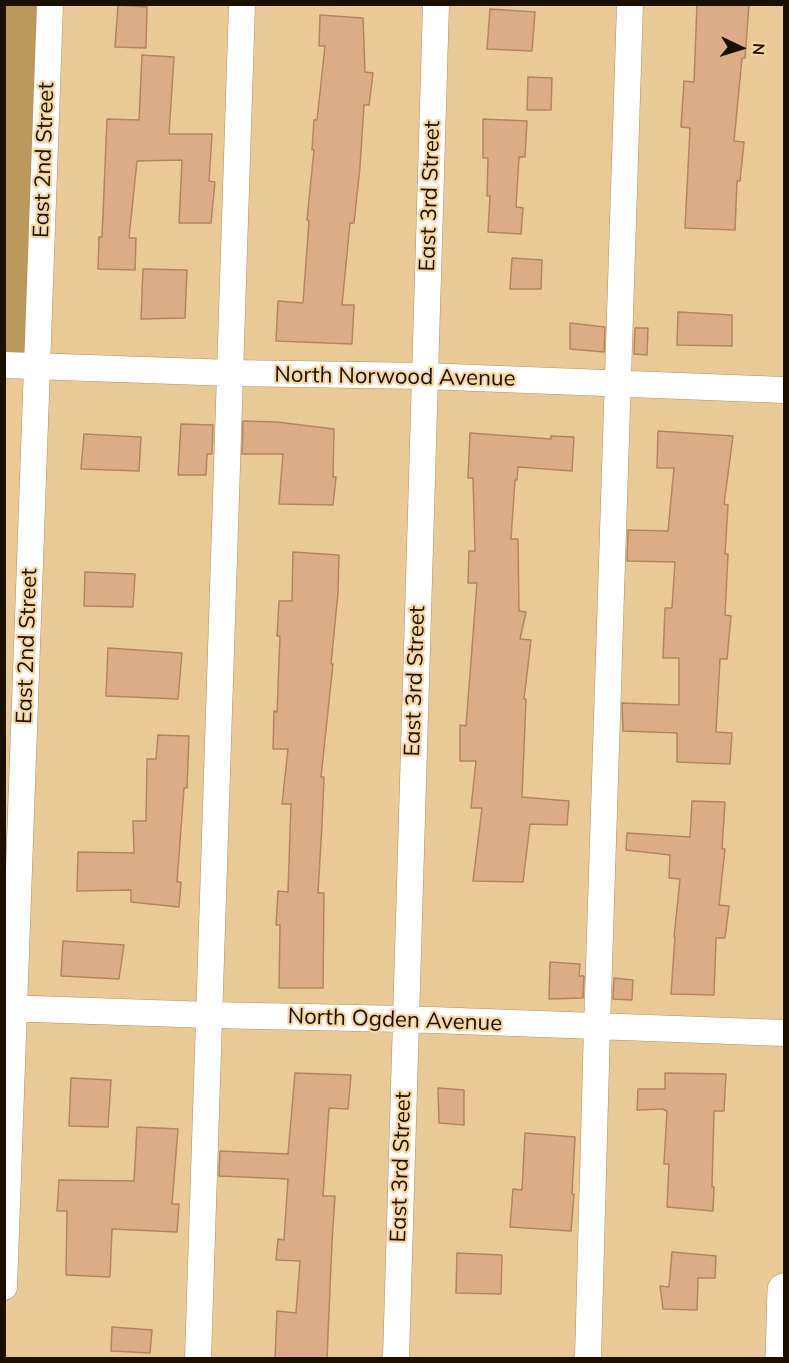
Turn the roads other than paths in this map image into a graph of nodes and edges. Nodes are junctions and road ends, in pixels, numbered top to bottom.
1 (50, 4) edge
2 (242, 4) edge
3 (436, 4) edge
4 (630, 4) edge
5 (4, 365) edge
6 (36, 366) junction
7 (231, 373) junction
8 (424, 376) junction
9 (618, 383) junction
10 (784, 390) edge
11 (10, 1009) edge
12 (210, 1015) junction
13 (405, 1019) junction
14 (597, 1027) junction
15 (784, 1034) edge
16 (4, 1287) edge
17 (784, 1290) edge
18 (198, 1359) edge
19 (396, 1359) edge
20 (588, 1359) edge
21 (782, 1359) edge

1 - 6 street, East 2nd Street
2 - 7 street
3 - 8 street, East 3rd Street
4 - 9 street
5 - 6 street, North Norwood Avenue
6 - 7 street, North Norwood Avenue
6 - 11 street, East 2nd Street
7 - 8 street, North Norwood Avenue
7 - 12 street
8 - 9 street, North Norwood Avenue
8 - 13 street, East 3rd Street
9 - 10 street, North Norwood Avenue
9 - 14 street
11 - 12 street, North Ogden Avenue
11 - 16 street, East 2nd Street
12 - 13 street, North Ogden Avenue
12 - 18 street
13 - 14 street, North Ogden Avenue
13 - 19 street, East 3rd Street
14 - 15 street, North Ogden Avenue
14 - 20 street
17 - 21 main road

